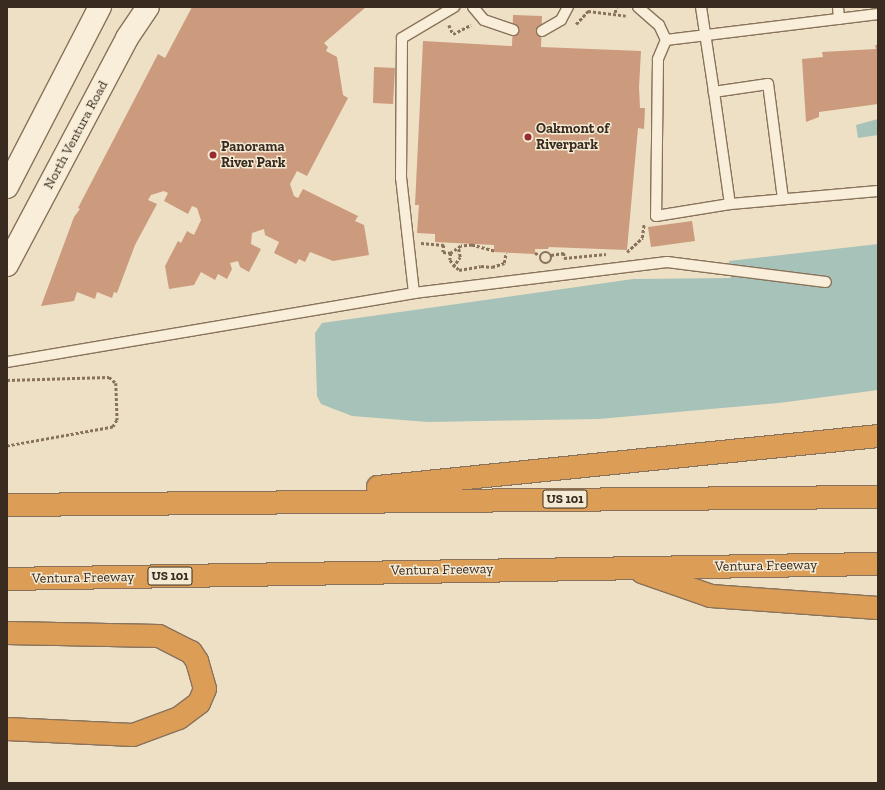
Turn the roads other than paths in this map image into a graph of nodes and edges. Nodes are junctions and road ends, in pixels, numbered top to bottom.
1 (100, 7) edge
2 (148, 7) edge
3 (454, 7) edge
4 (473, 7) edge
5 (568, 7) edge
6 (638, 7) edge
7 (701, 7) edge
8 (838, 7) edge
9 (878, 14) edge
10 (839, 20) junction
11 (513, 30) dead end
12 (542, 31) dead end
13 (706, 36) junction
14 (666, 40) junction
15 (714, 92) junction
16 (7, 187) edge
17 (878, 191) edge
18 (783, 199) junction
19 (730, 204) junction
20 (7, 265) edge
21 (826, 282) dead end
22 (414, 293) junction
23 (7, 362) edge
24 (878, 436) edge
25 (878, 497) edge
26 (251, 500) junction
27 (7, 505) edge
28 (878, 564) edge
29 (628, 567) junction
30 (7, 579) edge
31 (878, 608) edge
32 (7, 632) edge
33 (7, 729) edge

1 - 16 main road
2 - 20 main road, North Ventura Road
3 - 22 lane
4 - 11 lane
5 - 12 lane
6 - 14 lane
7 - 13 lane
8 - 10 lane
9 - 10 lane
10 - 13 lane
13 - 14 lane
13 - 15 lane
14 - 19 lane
15 - 18 lane
15 - 19 lane
17 - 18 lane
18 - 19 lane
21 - 22 lane
22 - 23 lane
24 - 26 highway
25 - 26 highway, US 101
26 - 27 highway, US 101
28 - 29 highway, Ventura Freeway / US 101
29 - 30 highway, Ventura Freeway / US 101
29 - 31 highway
32 - 33 highway

